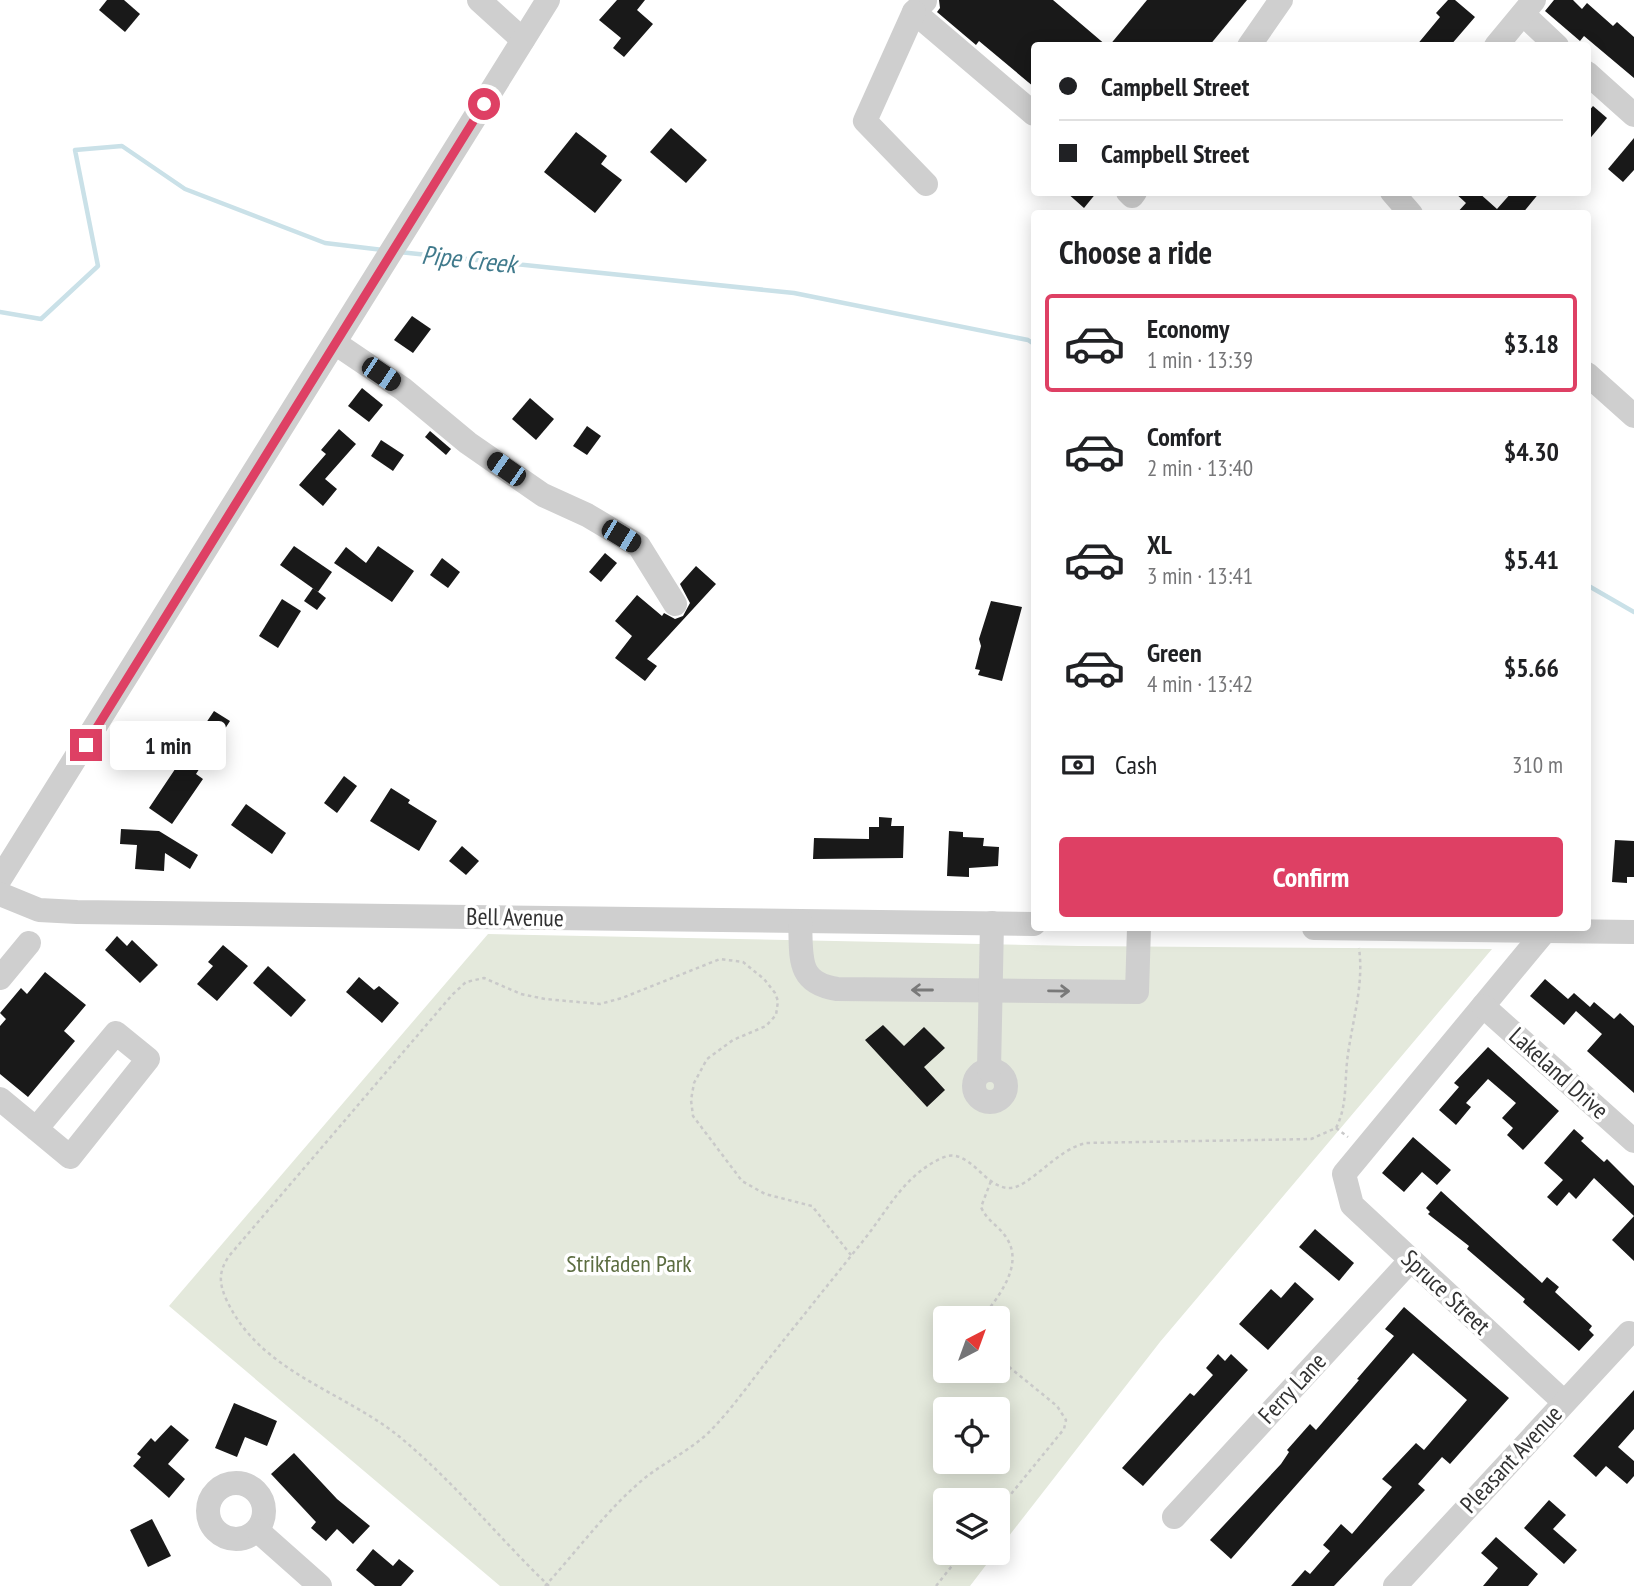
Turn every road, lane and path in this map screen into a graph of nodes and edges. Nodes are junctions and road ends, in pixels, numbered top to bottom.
1 (479, 0) edge
2 (548, 0) edge
3 (1281, 0) edge
4 (920, 6) edge
5 (1528, 7) edge
6 (523, 40) junction
7 (1253, 42) edge
8 (1499, 42) edge
9 (1554, 42) edge
10 (1591, 77) edge
11 (1031, 111) edge
12 (1634, 115) edge
13 (926, 184) dead end
14 (1395, 196) edge
15 (1408, 210) edge
16 (335, 343) junction
17 (1591, 378) edge
18 (1634, 416) edge
19 (675, 604) dead end
20 (0, 879) edge
21 (0, 894) edge
22 (800, 921) junction
23 (992, 923) junction
24 (1031, 924) edge
25 (1139, 931) edge
26 (1356, 931) edge
27 (1545, 931) joint
28 (1634, 932) edge
29 (29, 943) dead end
30 (0, 978) edge
31 (990, 991) junction
32 (1483, 1006) junction
33 (989, 1070) dead end
34 (0, 1099) edge
35 (36, 1129) junction
36 (1634, 1141) edge
37 (991, 1181) junction
38 (851, 1255) junction
39 (1411, 1260) junction
40 (991, 1306) edge
41 (1629, 1334) dead end
42 (1010, 1368) edge
43 (1564, 1402) junction
44 (1010, 1495) edge
45 (1174, 1517) dead end
46 (258, 1531) dead end
47 (953, 1565) edge
48 (547, 1585) edge
49 (320, 1586) edge
50 (936, 1586) edge
51 (1395, 1586) edge

1 - 6 street
2 - 6 street
3 - 7 street
4 - 11 street
4 - 13 street
5 - 8 street
5 - 9 street
6 - 16 street
10 - 12 street
14 - 15 street
16 - 19 street
16 - 20 street
17 - 18 street
21 - 22 street, Bell Avenue
22 - 23 street, Bell Avenue
31 -> 22 street
23 - 24 street, Bell Avenue
23 - 31 street
31 -> 25 street
26 - 37 path
27 - 28 street
27 - 32 street
29 - 30 street
31 - 33 street
32 - 36 street, Lakeland Drive
32 - 39 street, Spruce Street
34 - 35 street
35 - 35 street
37 - 38 path
37 - 40 path
38 - 48 path
38 - 48 path
39 - 43 street, Spruce Street
39 - 45 street, Ferry Lane
41 - 43 street, Pleasant Avenue
42 - 44 path
43 - 51 street, Pleasant Avenue
46 - 49 street
47 - 50 path

